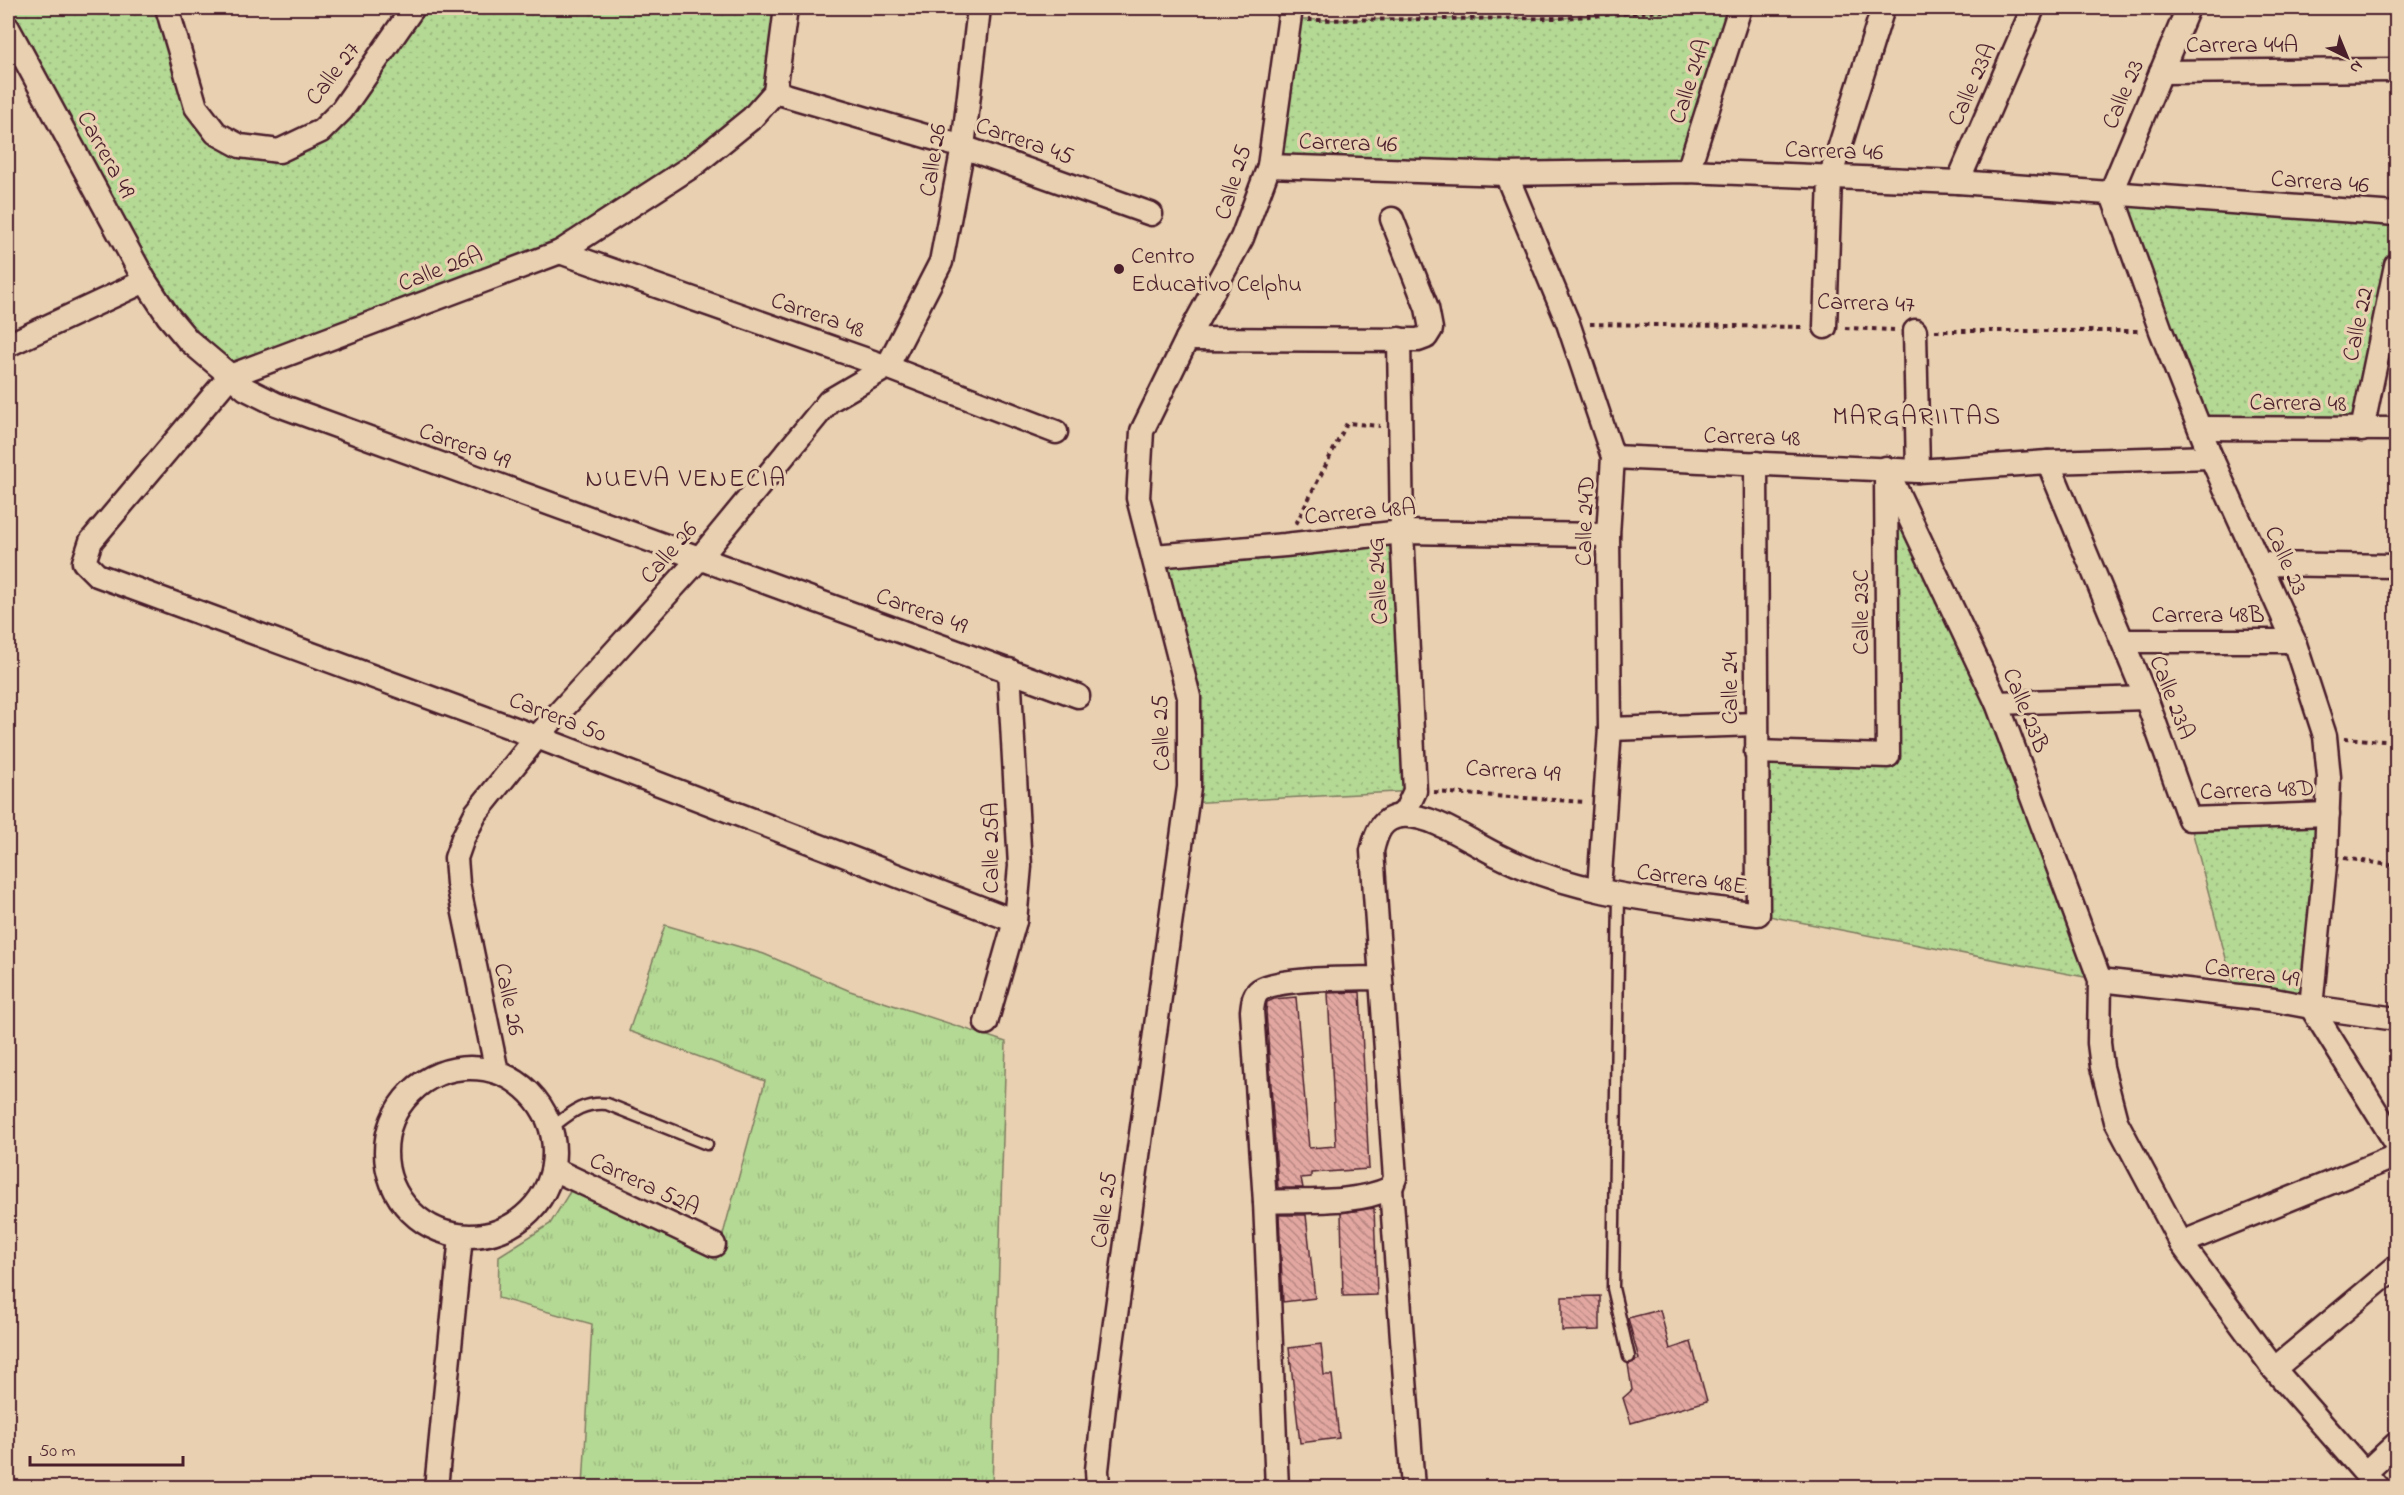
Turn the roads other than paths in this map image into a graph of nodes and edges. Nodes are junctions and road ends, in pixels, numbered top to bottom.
1 (167, 8) edge
2 (413, 8) edge
3 (786, 8) edge
4 (980, 8) edge
5 (1740, 8) edge
6 (1883, 8) edge
7 (2033, 8) edge
8 (2188, 8) edge
9 (1290, 14) edge
10 (8, 28) edge
11 (2397, 70) edge
12 (2160, 72) junction
13 (775, 92) junction
14 (963, 147) junction
15 (1269, 166) junction
16 (1688, 171) junction
17 (1506, 174) junction
18 (1830, 178) junction
19 (1958, 182) junction
20 (2110, 192) junction
21 (1151, 214) dead end
22 (2397, 214) edge
23 (1392, 219) dead end
24 (560, 252) junction
25 (2397, 265) edge
26 (145, 281) junction
27 (1825, 327) road end
28 (1915, 331) road end
29 (1187, 339) junction
30 (1399, 339) junction
31 (8, 345) edge
32 (887, 367) junction
33 (230, 376) junction
34 (2200, 428) junction
35 (2397, 429) edge
36 (2362, 430) junction
37 (1056, 432) dead end
38 (1613, 457) junction
39 (2211, 457) junction
40 (2048, 462) junction
41 (1756, 463) junction
42 (1886, 468) junction
43 (1918, 471) junction
44 (1402, 532) junction
45 (1608, 535) junction
46 (1154, 556) junction
47 (699, 559) junction
48 (84, 562) joint
49 (2259, 564) junction
50 (2397, 566) edge
51 (2123, 641) junction
52 (2294, 641) junction
53 (1009, 670) junction
54 (1078, 696) dead end
55 (2146, 698) junction
56 (1997, 703) junction
57 (1756, 724) junction
58 (1610, 729) junction
59 (537, 737) junction
60 (1756, 752) junction
61 (2328, 814) junction
62 (1400, 816) junction
63 (2189, 819) joint
64 (1609, 892) junction
65 (1758, 914) joint
66 (1015, 921) junction
67 (1380, 978) junction
68 (2100, 980) junction
69 (2311, 1007) junction
70 (2397, 1019) edge
71 (986, 1023) dead end
72 (497, 1072) junction
73 (551, 1128) junction
74 (2397, 1143) edge
75 (707, 1144) dead end
76 (2397, 1156) edge
77 (553, 1169) junction
78 (1391, 1188) junction
79 (1265, 1202) junction
80 (461, 1236) junction
81 (2181, 1243) junction
82 (714, 1245) dead end
83 (2397, 1267) edge
84 (1629, 1357) dead end
85 (2274, 1368) junction
86 (2397, 1444) edge
87 (2372, 1480) edge
88 (436, 1488) edge
89 (1098, 1488) edge
90 (1277, 1488) edge
91 (1413, 1488) edge

1 - 2 street, Calle 27
3 - 13 street
4 - 14 street, Calle 26
5 - 16 street, Calle 24A
6 - 18 street
7 - 19 street, Calle 23A
8 - 12 street, Calle 23
9 - 15 street, Calle 25
10 - 26 street, Carrera 49
11 - 12 street, Carrera 44A
12 - 20 street, Calle 23
13 - 14 street, Carrera 45
13 - 24 street, Calle 26A
14 - 21 street, Carrera 45
14 - 32 street, Calle 26
15 - 17 street, Carrera 46
15 - 29 street, Calle 25
16 - 17 street, Carrera 46
16 - 18 street, Carrera 46
17 - 38 street, Calle 24D
18 - 19 street, Carrera 46
18 - 27 street
19 - 20 street, Carrera 46
20 - 22 street, Carrera 46
20 - 34 street, Calle 23
23 - 30 street
24 - 32 street, Carrera 48
24 - 33 street, Calle 26A
25 - 36 street, Calle 22
26 - 31 street
26 - 33 street, Carrera 49
28 - 43 street
29 - 30 street
29 - 46 street, Calle 25
30 - 44 street, Calle 24G
32 - 37 street, Carrera 48
32 - 47 street, Calle 26
33 - 47 street, Carrera 49
33 - 48 street, Calle 26A
34 - 36 street, Carrera 48
34 - 39 street, Calle 23
35 - 36 street, Carrera 48
38 - 41 street, Carrera 48
38 - 45 street, Calle 24D
39 - 40 street, Carrera 48
39 - 49 street, Calle 23
40 - 43 street, Carrera 48
40 - 51 street, Calle 23A
41 - 42 street, Carrera 48
41 - 57 street, Calle 24
42 - 43 street, Carrera 48
42 - 56 street, Calle 23B
42 - 60 street, Calle 23C
44 - 45 street, Carrera 48A
44 - 46 street, Carrera 48A
44 - 62 street, Calle 24G
45 - 58 street, Calle 24D
46 - 89 street, Calle 25
47 - 53 street, Carrera 49
47 - 59 street, Calle 26
48 - 59 street, Carrera 50
49 - 50 street
49 - 52 street, Calle 23
51 - 52 street, Carrera 48B
51 - 55 street, Calle 23A
52 - 61 street, Calle 23
53 - 54 street, Carrera 49
53 - 66 street, Calle 25A
55 - 56 street
55 - 63 street, Calle 23A
56 - 68 street, Calle 23B
57 - 58 street
57 - 60 street, Calle 24
58 - 64 street, Calle 24D
59 - 66 street, Carrera 50
59 - 72 street, Calle 26
60 - 65 street, Calle 24
61 - 63 street, Carrera 48D
61 - 69 street, Calle 23
62 - 64 street, Carrera 48E
62 - 67 street
64 - 65 street, Carrera 48E
64 - 84 lane
66 - 71 street, Calle 25A
67 - 78 street
67 - 79 street
68 - 69 street, Carrera 49
68 - 81 street
69 - 70 street, Carrera 49
69 - 74 street
72 - 73 street
72 - 80 street
73 - 75 lane
73 - 77 street
76 - 81 street
77 - 80 street
77 - 82 street, Carrera 52A
78 - 79 street
78 - 91 street
79 - 90 street
80 - 88 street
81 - 85 street
83 - 85 street
85 - 87 street
86 - 87 street

